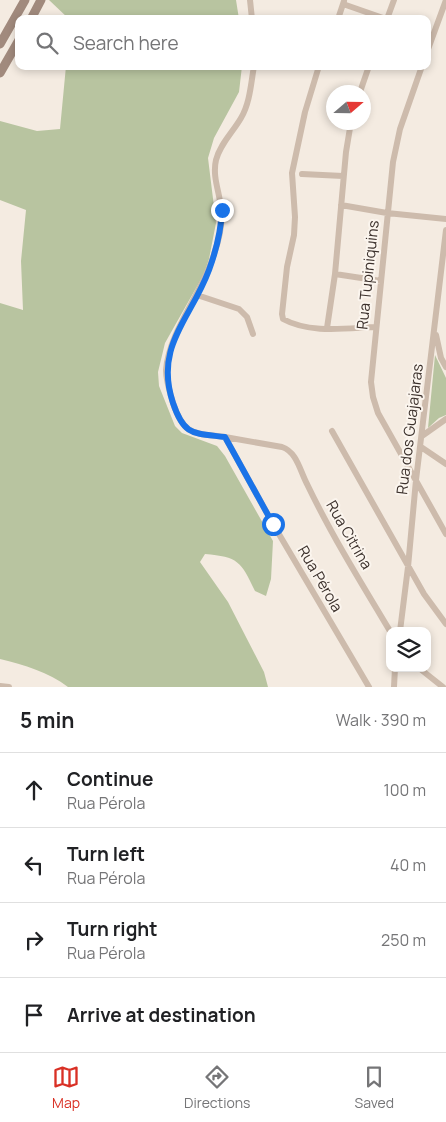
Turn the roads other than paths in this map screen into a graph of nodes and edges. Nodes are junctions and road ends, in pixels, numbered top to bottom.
1 (25, 0) edge
2 (42, 0) edge
3 (250, 0) edge
4 (394, 0) edge
5 (446, 0) edge
6 (344, 2) edge
7 (16, 15) edge
8 (33, 15) edge
9 (252, 15) edge
10 (339, 15) edge
11 (376, 15) edge
12 (388, 15) edge
13 (15, 18) edge
14 (431, 41) edge
15 (0, 44) edge
16 (15, 45) edge
17 (4, 59) edge
18 (253, 70) edge
19 (318, 70) edge
20 (368, 70) edge
21 (421, 70) edge
22 (0, 73) edge
23 (363, 85) edge
24 (350, 130) edge
25 (302, 174) dead end
26 (343, 176) junction
27 (341, 205) junction
28 (387, 213) junction
29 (446, 219) edge
30 (446, 230) edge
31 (335, 274) junction
32 (381, 281) junction
33 (197, 295) junction
34 (435, 323) junction
35 (376, 327) junction
36 (327, 328) junction
37 (253, 334) dead end
38 (446, 367) edge
39 (446, 419) edge
40 (332, 431) dead end
41 (422, 436) junction
42 (225, 437) junction
43 (421, 447) junction
44 (446, 464) edge
45 (416, 480) junction
46 (446, 534) edge
47 (408, 567) junction
48 (446, 624) edge
49 (388, 627) edge
50 (400, 627) edge
51 (395, 672) edge
52 (424, 672) edge
53 (0, 686) edge
54 (9, 687) edge
55 (369, 687) edge
56 (394, 687) edge
57 (443, 687) edge

1 - 7 main road
2 - 8 main road
3 - 9 street
4 - 12 street
5 - 14 street
6 - 10 street
6 - 11 street
13 - 15 main road
16 - 17 main road
17 - 22 main road
18 - 33 street
19 - 36 street
20 - 23 street
21 - 28 street, Rua Tupiniquins
24 - 26 street
25 - 26 street
26 - 27 street
27 - 28 street
27 - 31 street
28 - 29 street
28 - 32 street, Rua Tupiniquins
30 - 34 street, Rua dos Guajajaras
31 - 32 street
31 - 36 street
32 - 35 street, Rua Tupiniquins
33 - 37 street
33 - 42 street
34 - 38 street
34 - 41 street, Rua dos Guajajaras
35 - 36 street
35 - 45 street, Rua Tupiniquins
39 - 41 street
40 - 47 street
41 - 43 street, Rua dos Guajajaras
42 - 49 street, Rua Citrina
42 - 55 street, Rua Pérola
43 - 44 street
43 - 45 street, Rua dos Guajajaras
45 - 46 street, Rua Tupiniquins
45 - 47 street, Rua dos Guajajaras
47 - 48 street
47 - 50 street, Rua dos Guajajaras
51 - 56 street
52 - 57 street
53 - 54 street

